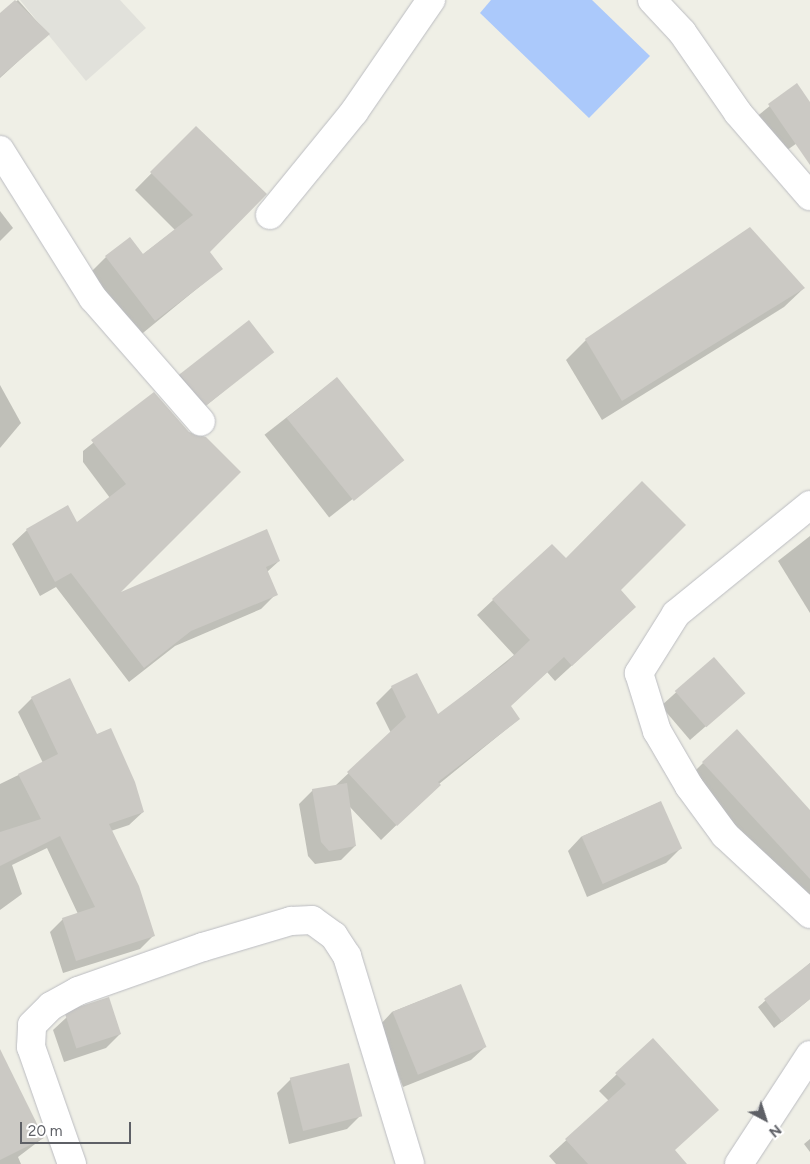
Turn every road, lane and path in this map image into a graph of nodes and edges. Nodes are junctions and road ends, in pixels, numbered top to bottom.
1 (431, 0) edge
2 (652, 0) edge
3 (0, 150) edge
4 (810, 196) edge
5 (270, 215) dead end
6 (201, 422) dead end
7 (810, 505) edge
8 (810, 914) edge
9 (810, 1055) edge
10 (72, 1164) edge
11 (410, 1164) edge
12 (739, 1164) edge

1 - 5 street
2 - 4 street
3 - 6 street
7 - 8 street
9 - 12 street
10 - 11 street

